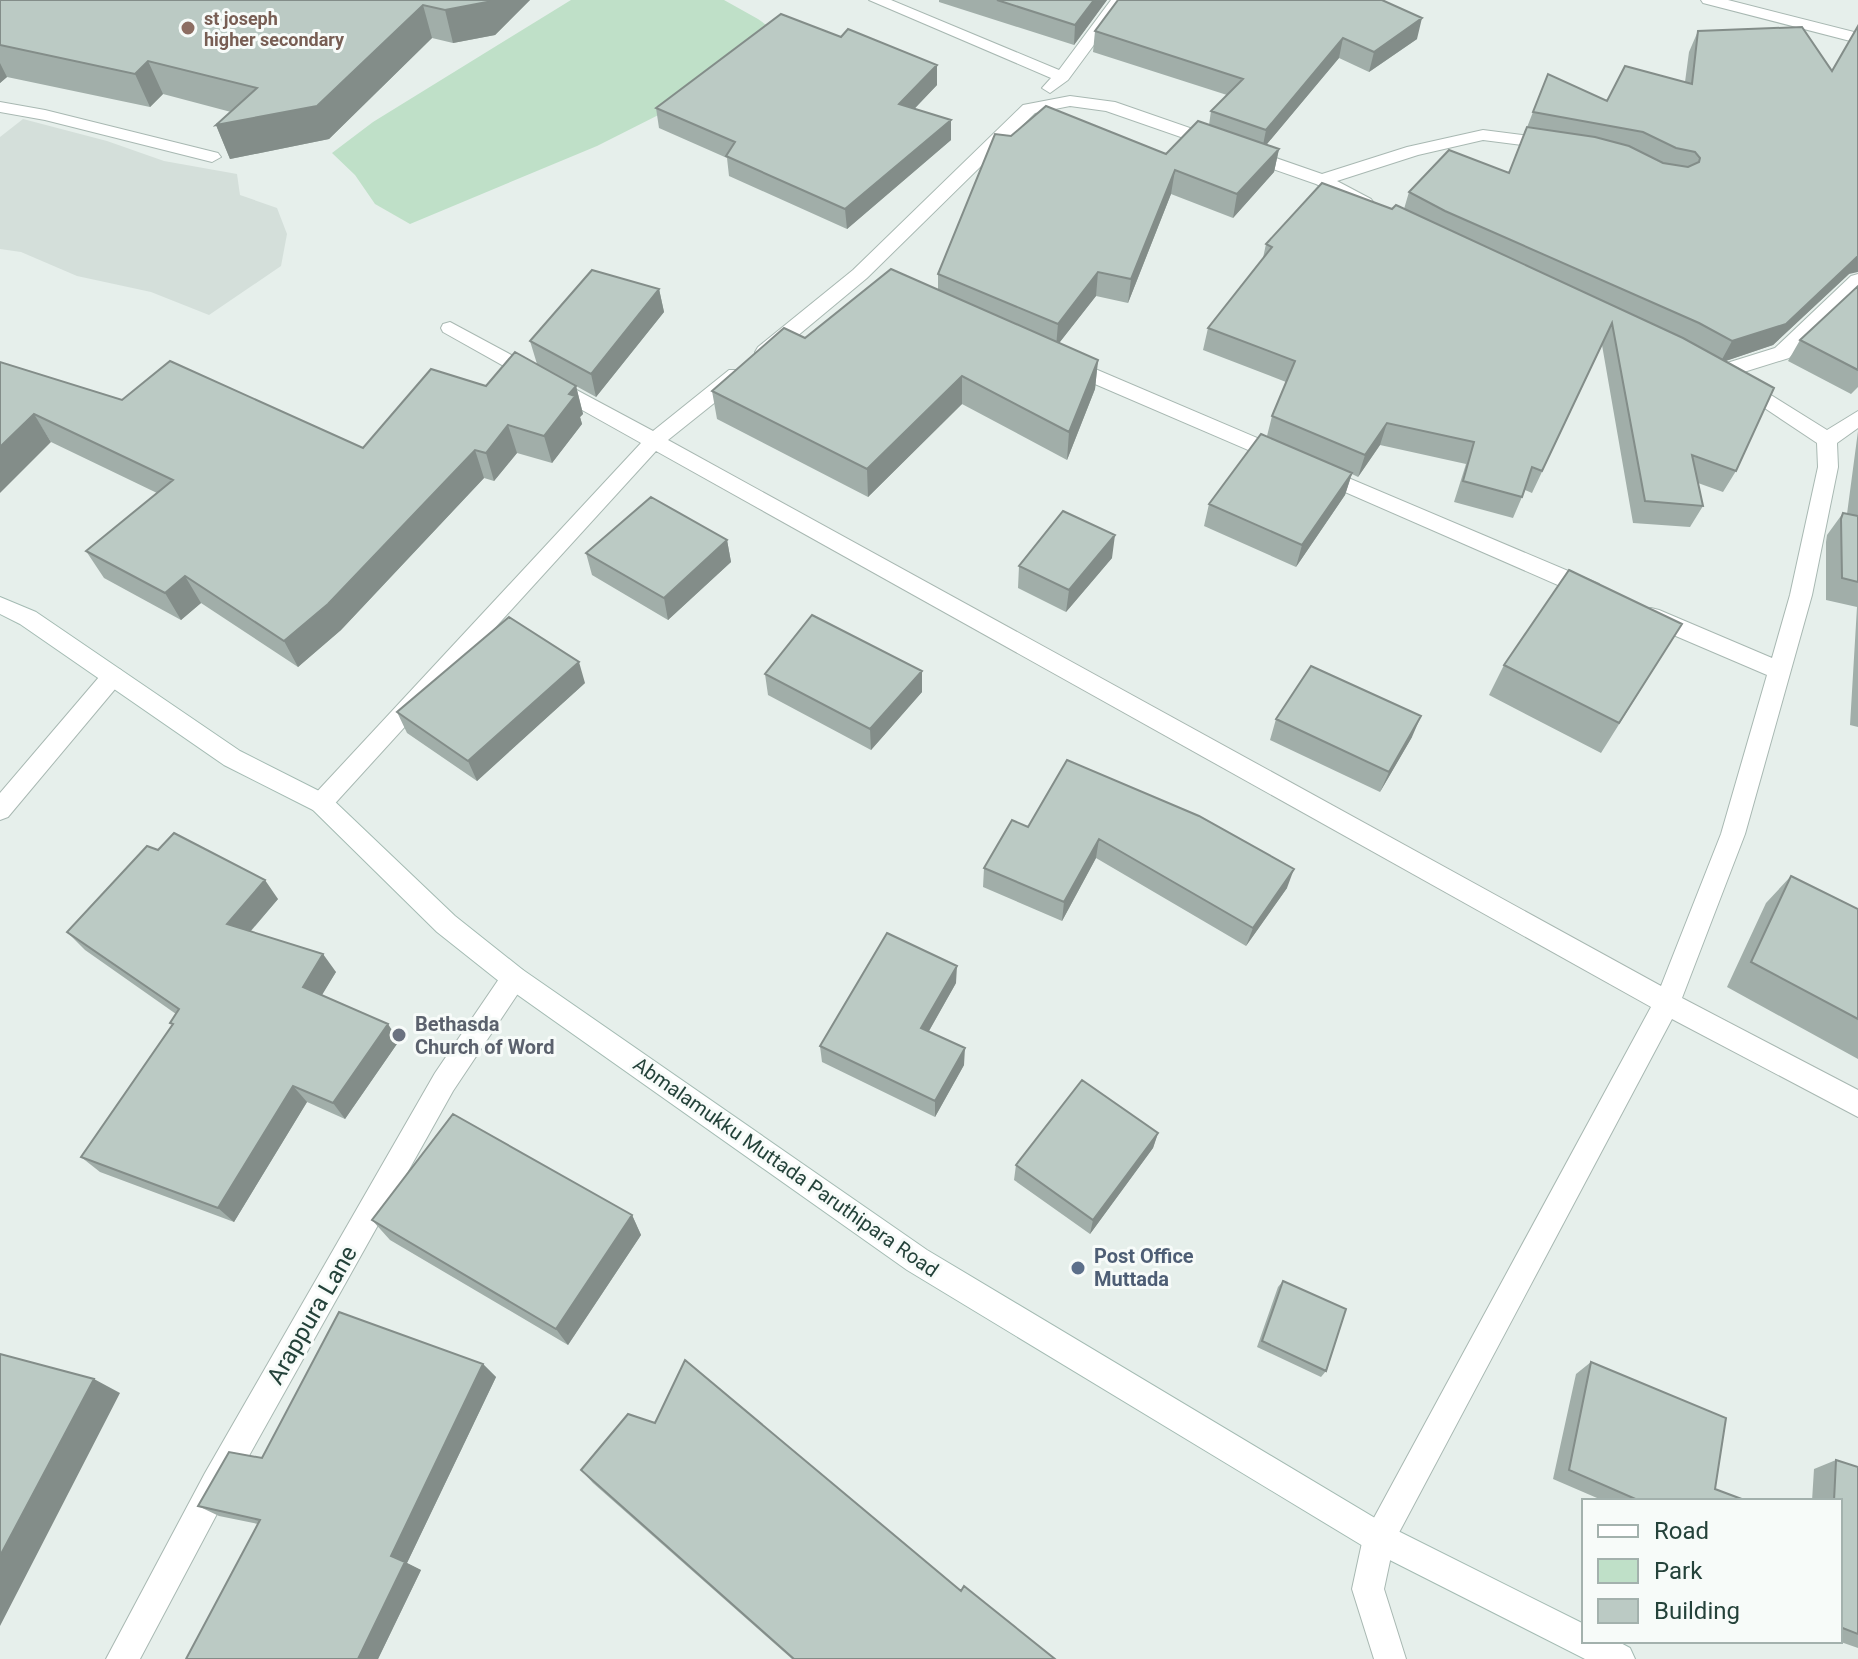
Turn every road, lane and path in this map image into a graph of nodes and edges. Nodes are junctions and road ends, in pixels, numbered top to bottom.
1 (877, 0) edge
2 (1119, 0) edge
3 (1709, 0) edge
4 (1858, 38) edge
5 (1062, 77) junction
6 (0, 107) edge
7 (1029, 109) junction
8 (1569, 146) edge
9 (212, 157) dead end
10 (1322, 180) junction
11 (1390, 217) edge
12 (1858, 280) edge
13 (450, 328) dead end
14 (1049, 356) edge
15 (1858, 418) edge
16 (655, 440) junction
17 (1827, 440) junction
18 (0, 605) edge
19 (1777, 670) junction
20 (113, 676) junction
21 (321, 803) junction
22 (0, 810) edge
23 (514, 978) junction
24 (1667, 1003) junction
25 (1858, 1104) edge
26 (1379, 1538) junction
27 (1582, 1640) edge
28 (1587, 1643) edge
29 (122, 1659) edge
30 (1390, 1659) edge
31 (1619, 1659) edge

1 - 5 street
2 - 5 street
3 - 4 street
5 - 7 street
6 - 9 street
7 - 10 street
7 - 16 street
8 - 10 street
10 - 11 street
12 - 17 street
13 - 16 street
14 - 19 street
15 - 17 street
16 - 21 street
16 - 24 street
17 - 19 street
18 - 20 street, Abmalamukku Muttada Paruthipara Road
19 - 24 street
20 - 21 street, Abmalamukku Muttada Paruthipara Road
20 - 22 street
21 - 23 street, Abmalamukku Muttada Paruthipara Road
23 - 26 street, Abmalamukku Muttada Paruthipara Road
23 - 29 street, Arappura Lane
24 - 25 street
24 - 26 street
26 - 27 street, Abmalamukku Muttada Paruthipara Road
26 - 30 street
28 - 31 street, Abmalamukku Muttada Paruthipara Road

